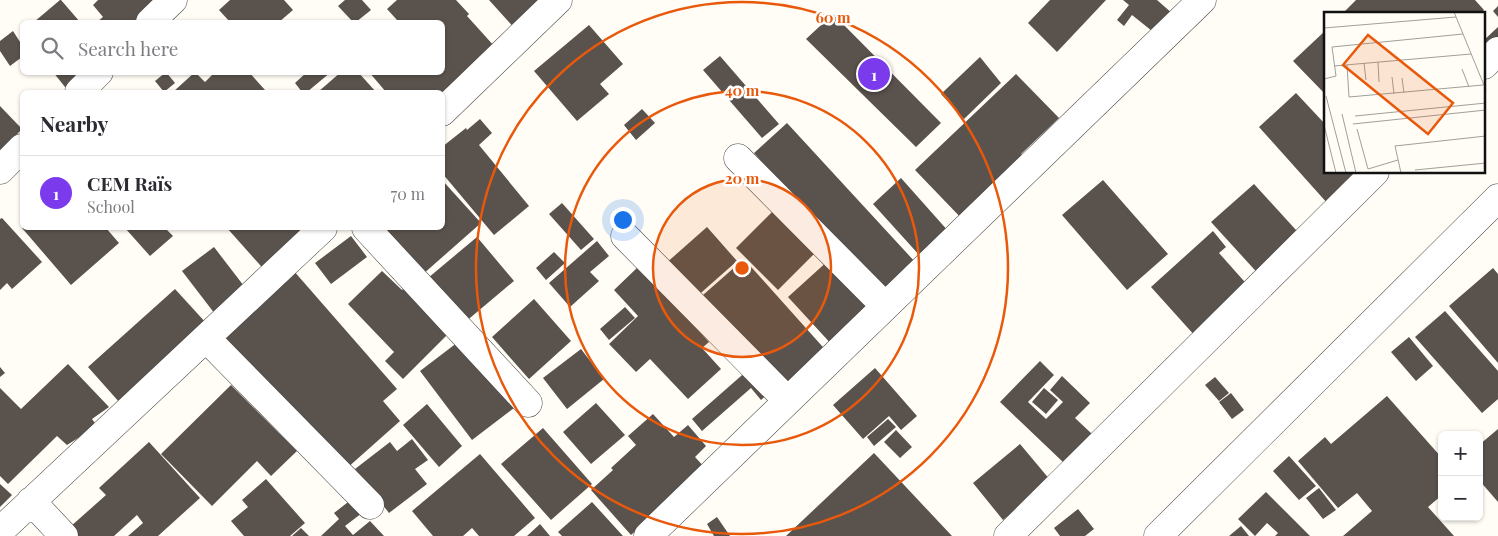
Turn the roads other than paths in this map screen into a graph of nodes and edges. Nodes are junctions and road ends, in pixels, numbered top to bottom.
1 (173, 0) edge
2 (558, 0) edge
3 (1202, 0) edge
4 (152, 20) edge
5 (1498, 51) edge
6 (1486, 63) edge
7 (96, 75) edge
8 (81, 90) edge
9 (445, 109) edge
10 (20, 150) edge
11 (738, 158) dead end
12 (0, 170) edge
13 (1373, 174) edge
14 (1498, 198) edge
15 (321, 230) edge
16 (368, 230) edge
17 (626, 236) dead end
18 (885, 306) junction
19 (206, 338) junction
20 (787, 400) junction
21 (528, 402) dead end
22 (31, 501) junction
23 (370, 505) dead end
24 (0, 530) edge
25 (64, 536) edge
26 (648, 536) edge
27 (1008, 536) edge
28 (1158, 536) edge

1 - 4 street
2 - 9 street
3 - 18 street
5 - 6 street
7 - 8 street
10 - 12 street
11 - 18 street
13 - 27 street
14 - 28 street
15 - 19 street
16 - 21 street
17 - 20 street
18 - 20 street
19 - 22 street
19 - 23 street
20 - 26 street
22 - 24 street
22 - 25 street

